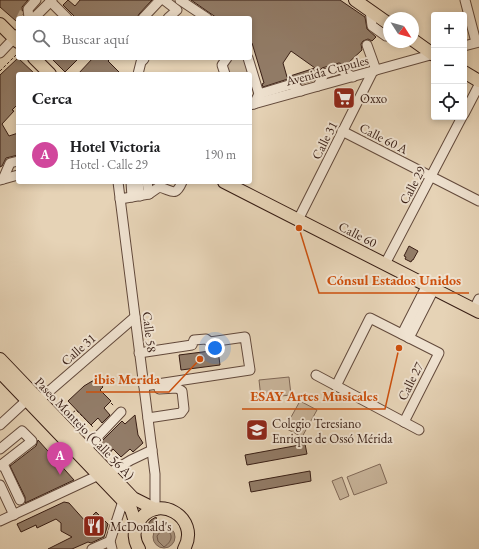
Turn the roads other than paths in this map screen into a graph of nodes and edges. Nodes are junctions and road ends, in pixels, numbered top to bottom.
1 (36, 0) edge
2 (160, 0) edge
3 (164, 0) edge
4 (180, 0) edge
5 (355, 0) edge
6 (465, 0) edge
7 (51, 1) edge
8 (370, 10) junction
9 (26, 14) edge
10 (36, 16) edge
11 (66, 16) edge
12 (145, 16) edge
13 (170, 16) edge
14 (204, 16) edge
15 (383, 20) edge
16 (0, 24) edge
17 (383, 34) edge
18 (16, 37) edge
19 (16, 39) edge
20 (477, 42) edge
21 (419, 44) edge
22 (367, 45) dead end
23 (467, 45) edge
24 (0, 53) edge
25 (431, 53) edge
26 (431, 56) edge
27 (39, 60) edge
28 (141, 60) edge
29 (226, 60) edge
30 (249, 60) edge
31 (374, 71) junction
32 (48, 72) edge
33 (138, 72) edge
34 (224, 72) edge
35 (467, 74) edge
36 (479, 81) edge
37 (479, 85) edge
38 (301, 91) junction
39 (259, 94) junction
40 (252, 105) edge
41 (467, 108) edge
42 (460, 120) edge
43 (342, 131) junction
44 (16, 162) edge
45 (16, 166) edge
46 (8, 169) junction
47 (16, 175) edge
48 (431, 176) junction
49 (2, 180) edge
50 (118, 184) edge
51 (132, 184) edge
52 (138, 184) edge
53 (146, 184) edge
54 (181, 184) edge
55 (228, 184) edge
56 (140, 196) junction
57 (120, 199) junction
58 (479, 201) edge
59 (298, 220) junction
60 (385, 264) junction
61 (431, 287) junction
62 (477, 307) edge
63 (135, 317) junction
64 (406, 336) junction
65 (139, 353) junction
66 (0, 359) edge
67 (0, 372) edge
68 (316, 375) dead end
69 (336, 386) junction
70 (144, 388) junction
71 (33, 400) junction
72 (120, 412) dead end
73 (148, 418) junction
74 (404, 422) junction
75 (0, 425) edge
76 (419, 430) dead end
77 (86, 449) junction
78 (0, 450) edge
79 (152, 450) junction
80 (1, 465) edge
81 (104, 474) junction
82 (0, 484) edge
83 (20, 500) dead end
84 (124, 501) junction
85 (155, 509) junction
86 (14, 515) junction
87 (0, 522) edge
88 (136, 525) junction
89 (111, 545) edge
90 (186, 547) edge
91 (92, 549) edge
92 (138, 549) edge

1 - 9 street
2 - 12 street
3 - 13 street
4 - 14 street
5 - 8 main road
6 - 20 street
7 - 10 street
7 - 11 street
8 - 15 main road
8 - 17 street
16 - 18 main road
19 - 24 street
20 - 23 street
21 - 25 main road
22 - 31 street
26 - 31 street, Avenida Cupules
27 - 32 main road
28 - 33 street
29 - 34 street
30 - 39 street
31 - 38 street, Avenida Cupules
31 - 43 street, Calle 31
35 - 36 main road
37 - 41 street
38 - 39 street
38 - 40 street, Avenida Cupules
39 - 40 street
42 - 48 street, Calle 29
43 - 48 street, Calle 60 A
43 - 59 street, Calle 31
44 - 46 street
45 - 46 street
46 - 49 street
47 - 49 street
48 - 58 street, Calle 60 A
48 - 60 street, Calle 29
50 - 57 street, Calle 58
51 - 56 street
52 - 56 street
53 - 56 street
54 - 56 street
55 - 59 main road, Calle 60
56 - 57 street
57 - 63 street, Calle 58
59 - 60 main road, Calle 60
60 - 61 main road, Calle 60
61 - 62 main road, Calle 60
61 - 64 street
63 - 65 street, Calle 58
63 - 71 street, Calle 31
64 - 69 street
64 - 74 street, Calle 27
65 - 70 street, Calle 58
65 - 70 street
66 - 71 main road, Paseo Montejo (Calle 56 A)
67 - 71 main road, Paseo Montejo (Calle 56 A)
68 - 69 street
69 - 74 street
70 - 73 street, Calle 58
70 - 73 street
71 - 75 street, Calle 31
71 - 77 main road, Paseo Montejo (Calle 56 A)
71 - 81 main road, Paseo Montejo (Calle 56 A)
72 - 77 street
73 - 79 street, Calle 58
74 - 76 street
77 - 81 main road, Paseo Montejo (Calle 56 A)
78 - 80 street
79 - 81 street
79 - 85 street, Calle 58
80 - 83 street
81 - 84 main road, Paseo Montejo (Calle 56 A)
81 - 85 main road, Paseo Montejo (Calle 56 A)
81 - 86 street
82 - 86 street
84 - 88 main road, Paseo Montejo (Calle 56 A)
84 - 89 street
85 - 88 main road
85 - 90 main road, Paseo Montejo (Calle 56 A)
86 - 87 street
88 - 92 main road
89 - 91 street

